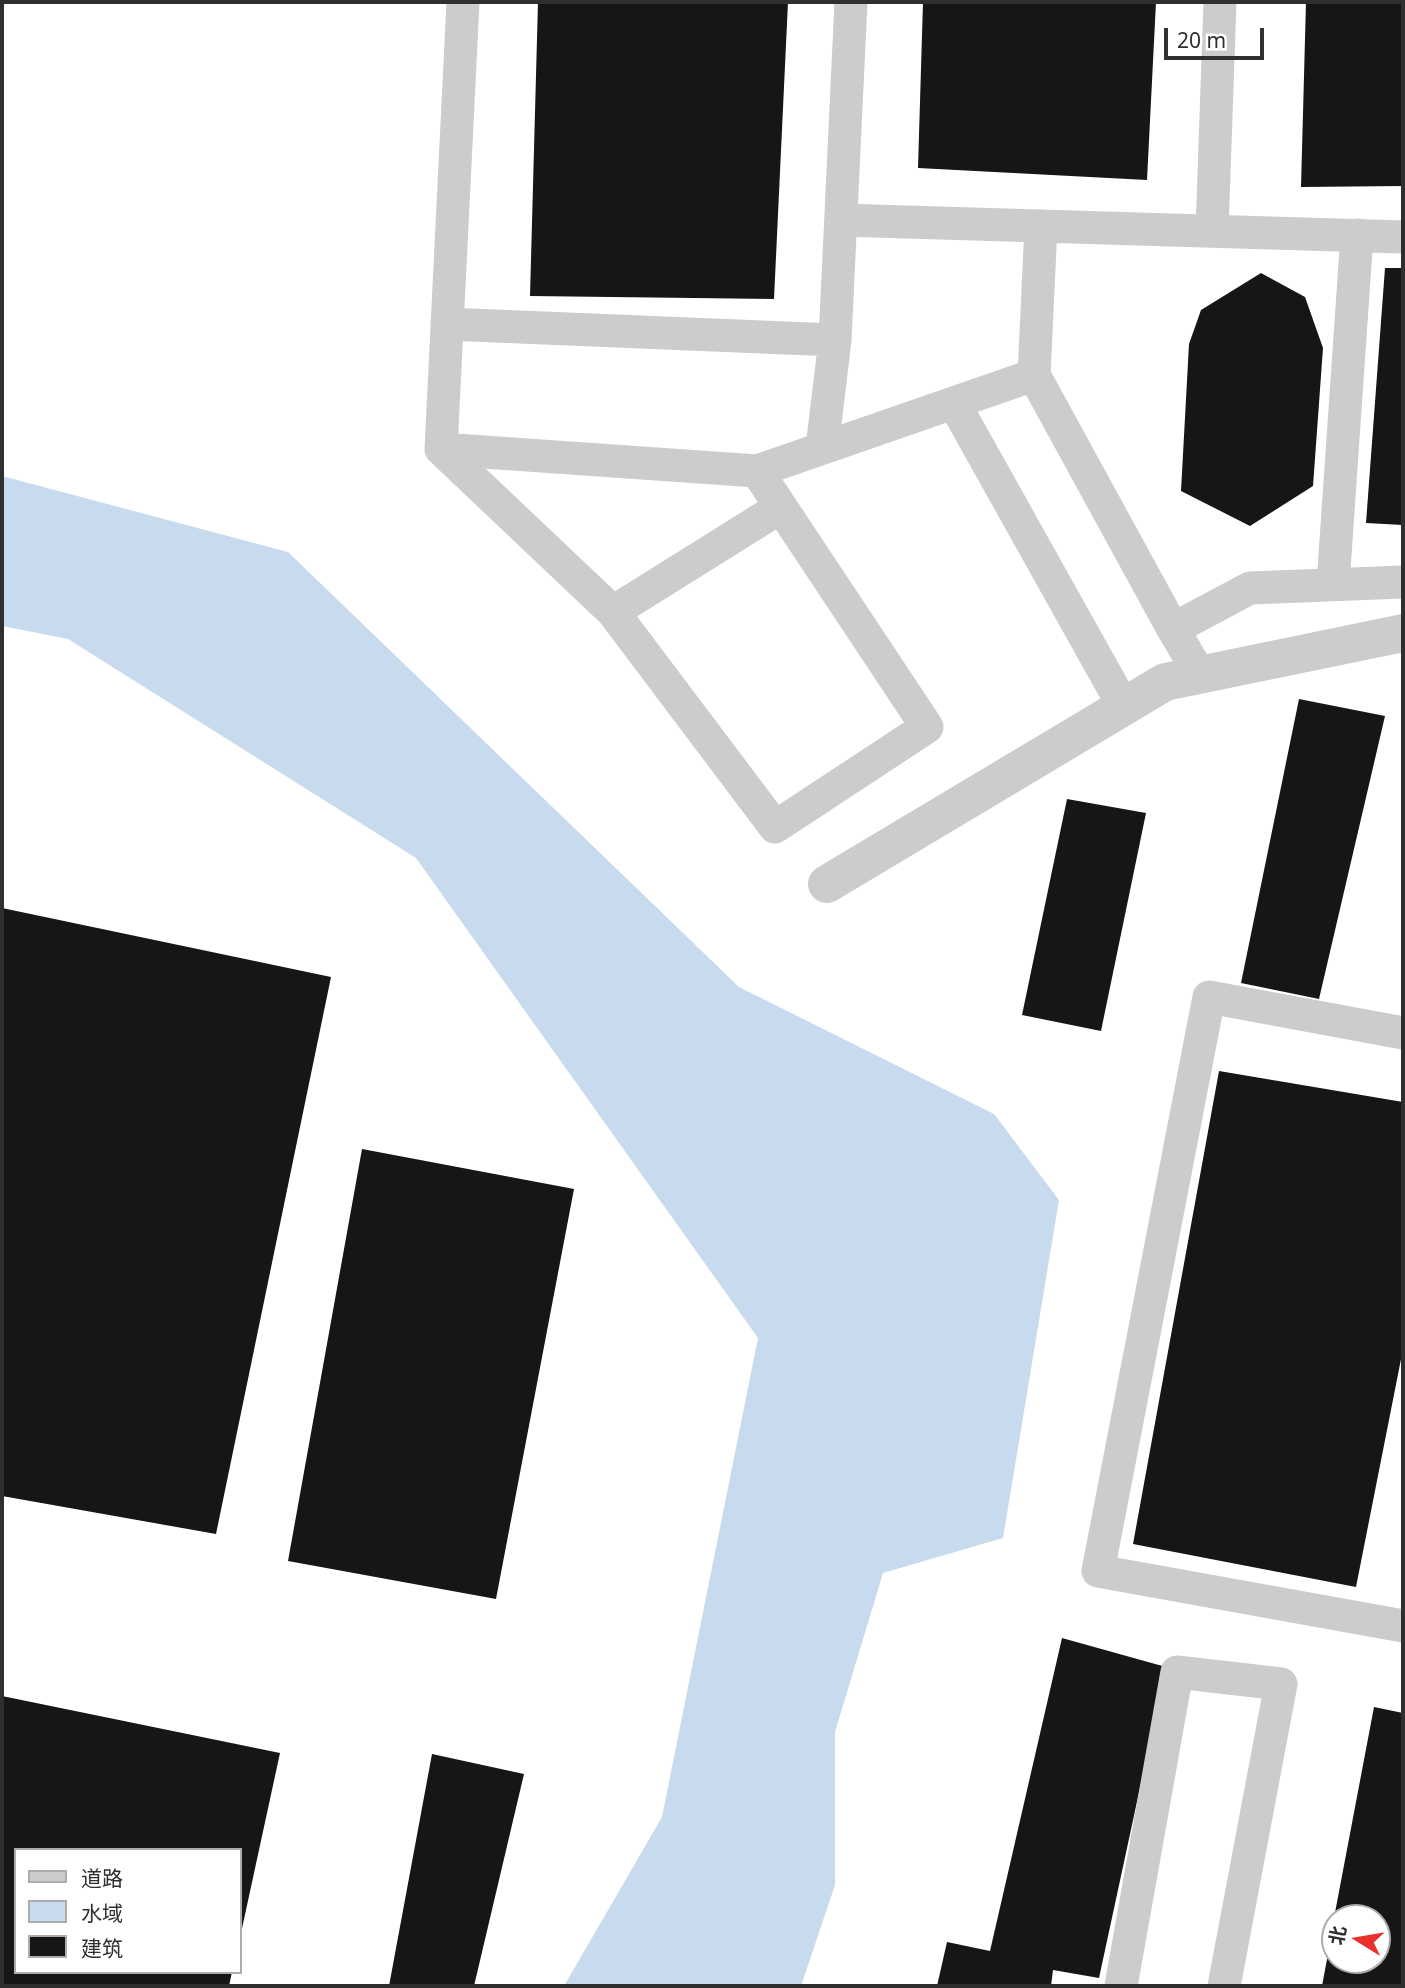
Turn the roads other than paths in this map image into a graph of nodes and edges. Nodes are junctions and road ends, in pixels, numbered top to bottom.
1 (463, 2) edge
2 (851, 2) edge
3 (1220, 2) edge
4 (841, 220) junction
5 (1041, 226) junction
6 (1212, 231) junction
7 (1357, 235) junction
8 (1403, 237) edge
9 (447, 324) junction
10 (835, 340) junction
11 (1034, 375) junction
12 (954, 403) junction
13 (822, 448) junction
14 (441, 449) junction
15 (757, 471) junction
16 (781, 507) junction
17 (1403, 582) edge
18 (1333, 584) junction
19 (613, 612) junction
20 (1172, 629) junction
21 (1403, 633) edge
22 (1199, 675) junction
23 (1124, 706) junction
24 (827, 884) dead end
25 (1403, 1033) edge
26 (1403, 1626) edge
27 (1121, 1986) edge
28 (1224, 1986) edge

1 - 9 street
2 - 4 street
3 - 6 street
4 - 5 street
4 - 10 street
5 - 6 street
5 - 11 street
6 - 7 street
7 - 8 street
7 - 18 street
9 - 10 street
9 - 14 street
10 - 13 street
11 - 12 street
11 - 20 street
12 - 13 street
12 - 23 street
13 - 15 street
14 - 15 street
14 - 19 street
15 - 16 street
16 - 19 street
16 - 19 street
17 - 18 street
18 - 20 street
20 - 22 street
21 - 22 street
22 - 23 street
23 - 24 street
25 - 26 street
27 - 28 street

